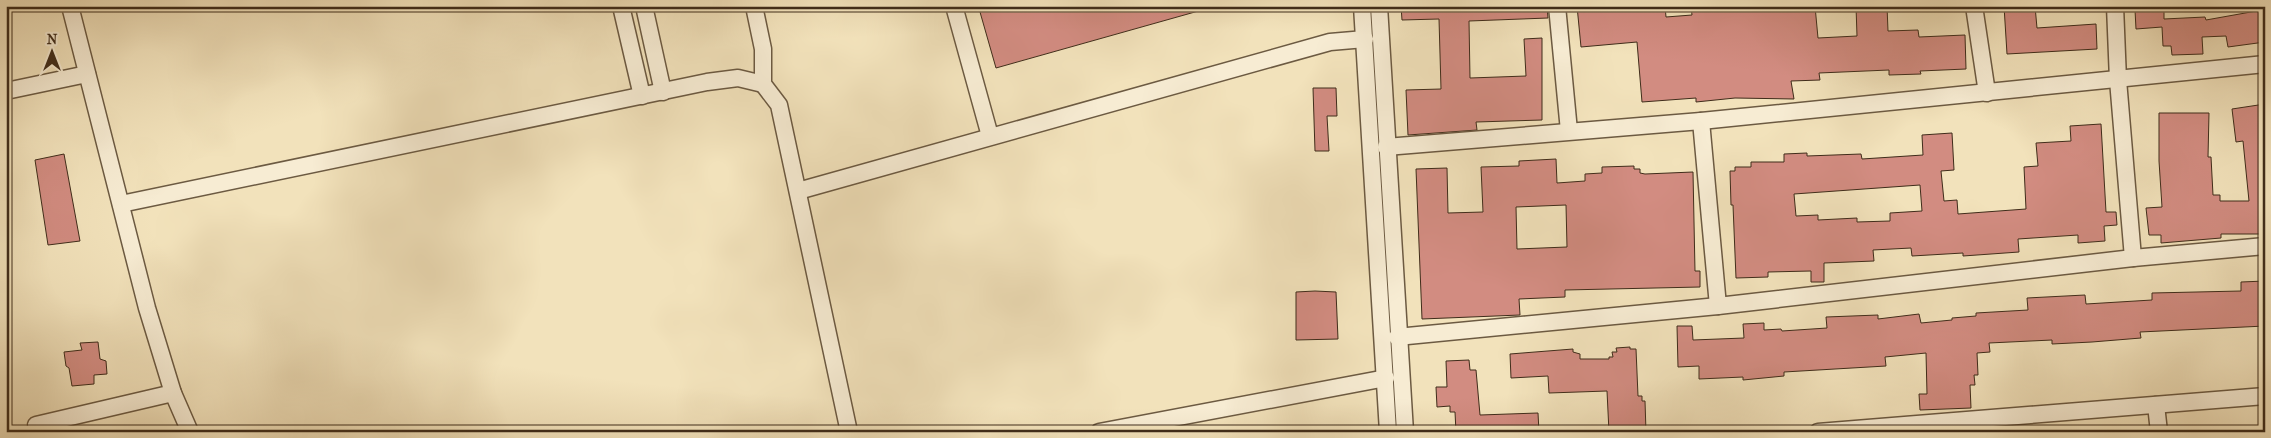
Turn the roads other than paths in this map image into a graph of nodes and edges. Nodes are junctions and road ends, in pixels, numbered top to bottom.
1 (70, 6) edge
2 (621, 6) edge
3 (644, 6) edge
4 (754, 6) edge
5 (954, 6) edge
6 (1362, 6) edge
7 (1379, 6) edge
8 (1557, 6) edge
9 (1974, 6) edge
10 (2115, 6) edge
11 (1364, 39) junction
12 (2265, 64) edge
13 (87, 74) junction
14 (2118, 80) junction
15 (763, 84) junction
16 (6, 91) edge
17 (663, 92) junction
18 (1987, 93) junction
19 (642, 96) junction
20 (1701, 121) junction
21 (1568, 131) junction
22 (990, 136) junction
23 (1386, 147) junction
24 (798, 192) junction
25 (121, 204) junction
26 (2265, 246) edge
27 (2134, 258) junction
28 (1718, 306) junction
29 (1398, 337) junction
30 (1386, 378) junction
31 (173, 393) junction
32 (2265, 396) edge
33 (2156, 404) junction
34 (36, 425) dead end
35 (190, 432) edge
36 (849, 432) edge
37 (1099, 432) edge
38 (1388, 432) edge
39 (1405, 432) edge
40 (1818, 432) edge
41 (2159, 432) edge

1 - 13 street
2 - 19 street
3 - 17 street
4 - 15 street
5 - 22 street
6 - 11 street
7 - 23 street
8 - 21 street
9 - 18 street
10 - 14 street
11 - 22 street
11 - 30 street
12 - 14 street
13 - 16 street
13 - 25 street
14 - 18 street
14 - 27 street
15 - 17 street
15 - 24 street
17 - 19 street
18 - 20 street
19 - 25 street
20 - 21 street
20 - 28 street
21 - 23 street
22 - 24 street
23 - 29 street
24 - 36 street
25 - 31 street
26 - 27 street
27 - 28 street
28 - 29 street
29 - 39 street
30 - 37 street
30 - 38 street
31 - 34 street
31 - 35 street
32 - 33 street
33 - 40 street
33 - 41 street

